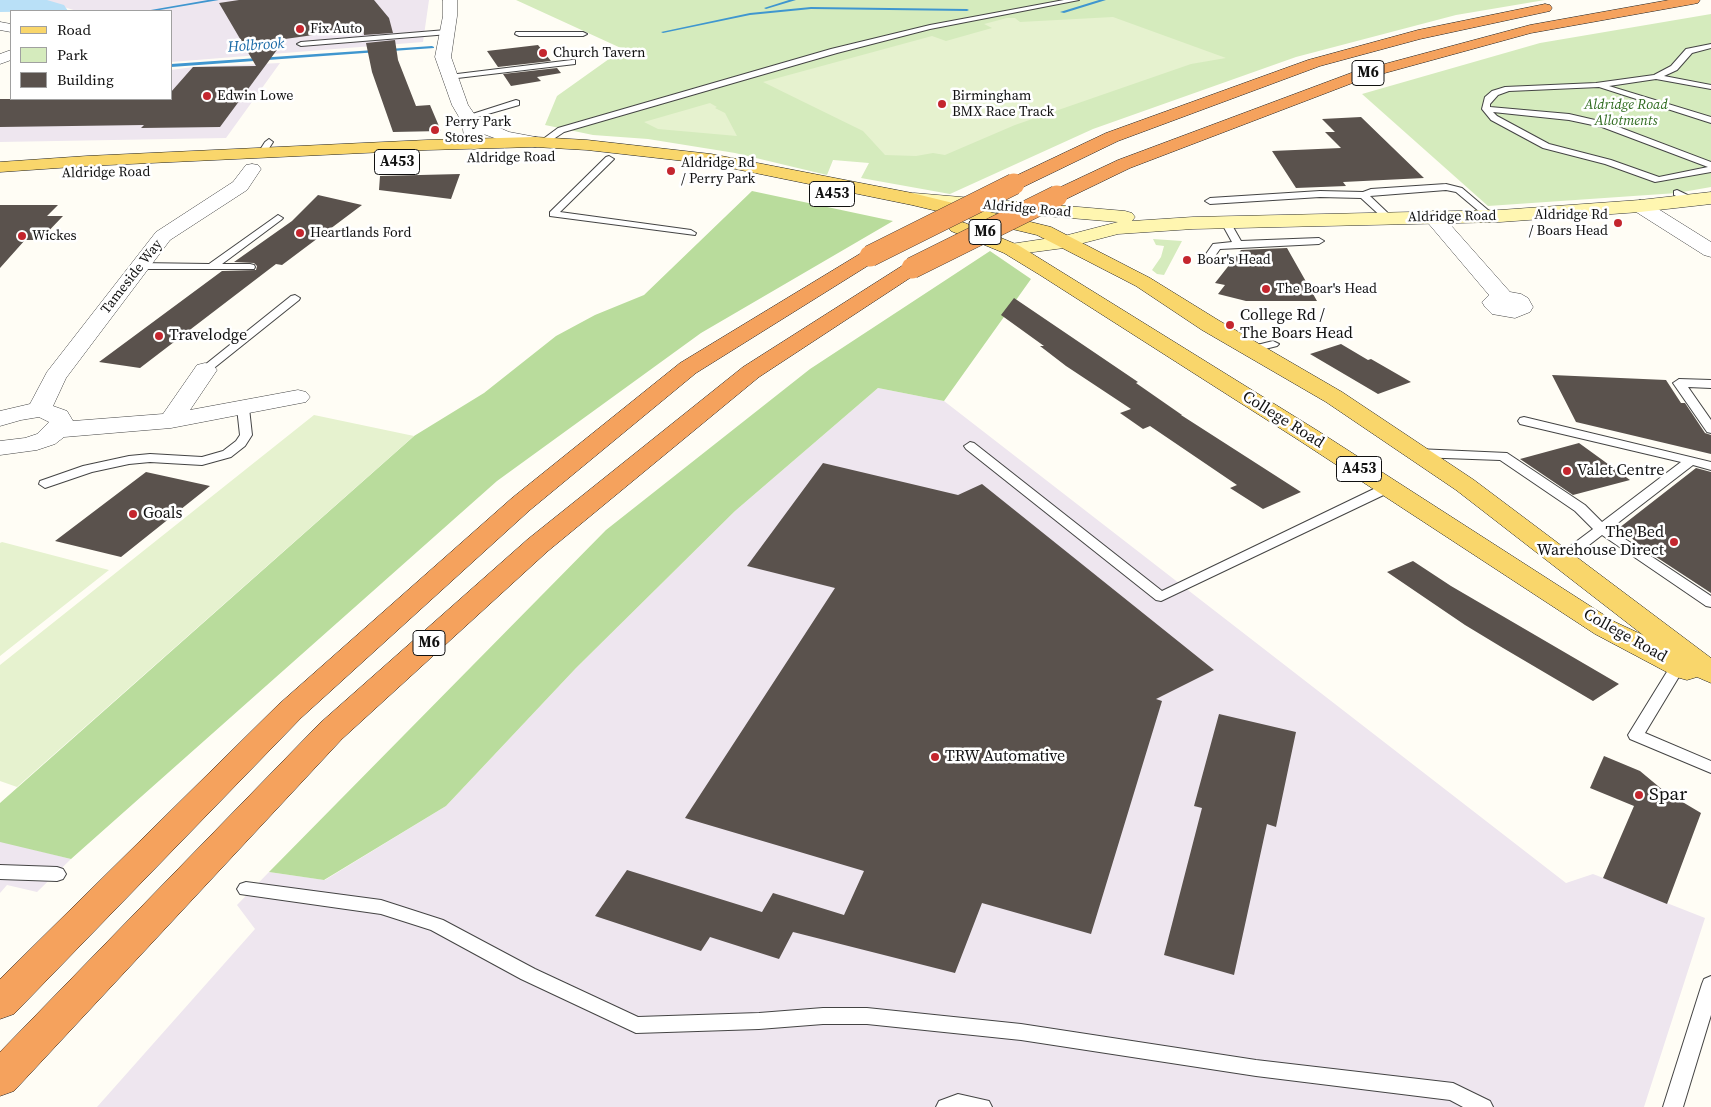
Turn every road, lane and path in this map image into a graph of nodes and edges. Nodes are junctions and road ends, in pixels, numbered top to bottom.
1 (450, 0) edge
2 (1075, 0) edge
3 (1694, 0) edge
4 (1560, 5) dead end
5 (519, 34) dead end
6 (583, 34) dead end
7 (445, 41) junction
8 (301, 44) dead end
9 (1711, 46) edge
10 (572, 62) dead end
11 (449, 77) junction
12 (1656, 77) junction
13 (1614, 87) junction
14 (1711, 87) edge
15 (516, 103) dead end
16 (1486, 110) junction
17 (469, 119) junction
18 (1711, 120) edge
19 (474, 144) junction
20 (540, 147) junction
21 (261, 155) junction
22 (608, 159) junction
23 (0, 167) edge
24 (1711, 167) edge
25 (0, 174) edge
26 (1364, 195) junction
27 (1693, 197) edge
28 (912, 199) junction
29 (1210, 200) dead end
30 (1640, 206) junction
31 (1490, 216) junction
32 (1433, 217) junction
33 (278, 218) dead end
34 (1388, 218) junction
35 (1141, 219) junction
36 (1226, 222) junction
37 (1193, 223) junction
38 (692, 233) dead end
39 (1054, 237) junction
40 (1319, 241) dead end
41 (1238, 244) junction
42 (1010, 249) junction
43 (1711, 251) edge
44 (1211, 254) dead end
45 (140, 266) junction
46 (211, 267) junction
47 (250, 267) dead end
48 (296, 298) dead end
49 (1503, 298) dead end
50 (1210, 325) junction
51 (205, 370) joint
52 (1711, 384) edge
53 (298, 397) dead end
54 (243, 408) junction
55 (39, 410) junction
56 (0, 419) edge
57 (171, 421) junction
58 (1524, 421) dead end
59 (58, 430) junction
60 (1711, 430) edge
61 (1308, 436) junction
62 (970, 446) dead end
63 (0, 448) edge
64 (1416, 453) junction
65 (1691, 461) junction
66 (1711, 466) edge
67 (45, 484) dead end
68 (1387, 488) junction
69 (1601, 529) junction
70 (1562, 559) junction
71 (1711, 603) edge
72 (1678, 665) junction
73 (1711, 672) edge
74 (1711, 682) edge
75 (1711, 767) edge
76 (0, 872) edge
77 (57, 874) dead end
78 (246, 889) dead end
79 (1711, 984) edge
80 (0, 1002) edge
81 (0, 1079) edge
82 (946, 1107) edge
83 (982, 1107) edge
84 (1483, 1107) edge
85 (1673, 1107) edge

1 - 7 street
2 - 20 lane
3 - 81 highway, M6, bridge
4 - 80 highway, M6, bridge
5 - 6 lane
7 - 8 lane
7 - 11 street
9 - 12 lane
10 - 11 lane
11 - 17 street
12 - 13 lane
12 - 14 lane
13 - 16 lane
13 - 18 lane
15 - 17 lane
16 - 24 lane
16 - 24 lane
17 - 19 street
17 - 20 street
19 - 20 main road, Aldridge Road
19 - 21 main road, Aldridge Road / A453
20 - 21 main road, Aldridge Road / A453
20 - 22 main road, Aldridge Road / A453
20 - 28 main road, Aldridge Road / A453
21 - 23 main road, Aldridge Road / A453
21 - 25 main road, Aldridge Road / A453
21 - 45 street, Tameside Way
22 - 38 lane
22 - 42 main road, Aldridge Road / A453
26 - 29 lane
26 - 31 lane
26 - 34 lane
27 - 30 street, Aldridge Road
28 - 35 street, Aldridge Road
28 - 39 main road, Aldridge Road / A453
30 - 31 street, Aldridge Road
30 - 43 street
31 - 32 street, Aldridge Road
32 - 34 street, Aldridge Road
32 - 49 street
33 - 46 lane
34 - 36 street, Aldridge Road
35 - 37 street, Aldridge Road
35 - 39 street, Aldridge Road
36 - 37 street, Aldridge Road
36 - 41 lane
37 - 39 street, Aldridge Road
39 - 42 street, Aldridge Road
39 - 50 main road, College Road / A453
40 - 41 lane
41 - 44 lane
42 - 61 main road, College Road / A453
45 - 46 lane
45 - 55 street, Tameside Way
46 - 47 lane
48 - 51 lane
50 - 61 main road
50 - 64 main road, College Road / A453
51 - 57 street
52 - 60 lane
53 - 54 street
54 - 57 street
54 - 67 lane
55 - 56 street
55 - 59 street
57 - 59 street
58 - 65 lane
59 - 63 street
61 - 68 main road, College Road / A453
62 - 68 lane
64 - 69 lane
64 - 70 main road, College Road / A453
65 - 66 lane
65 - 69 lane
68 - 72 main road, College Road / A453
69 - 70 lane
69 - 71 lane
70 - 73 main road, College Road / A453
72 - 74 main road, College Road / A453
72 - 75 lane
76 - 77 lane
78 - 84 lane
79 - 85 lane
82 - 83 lane

